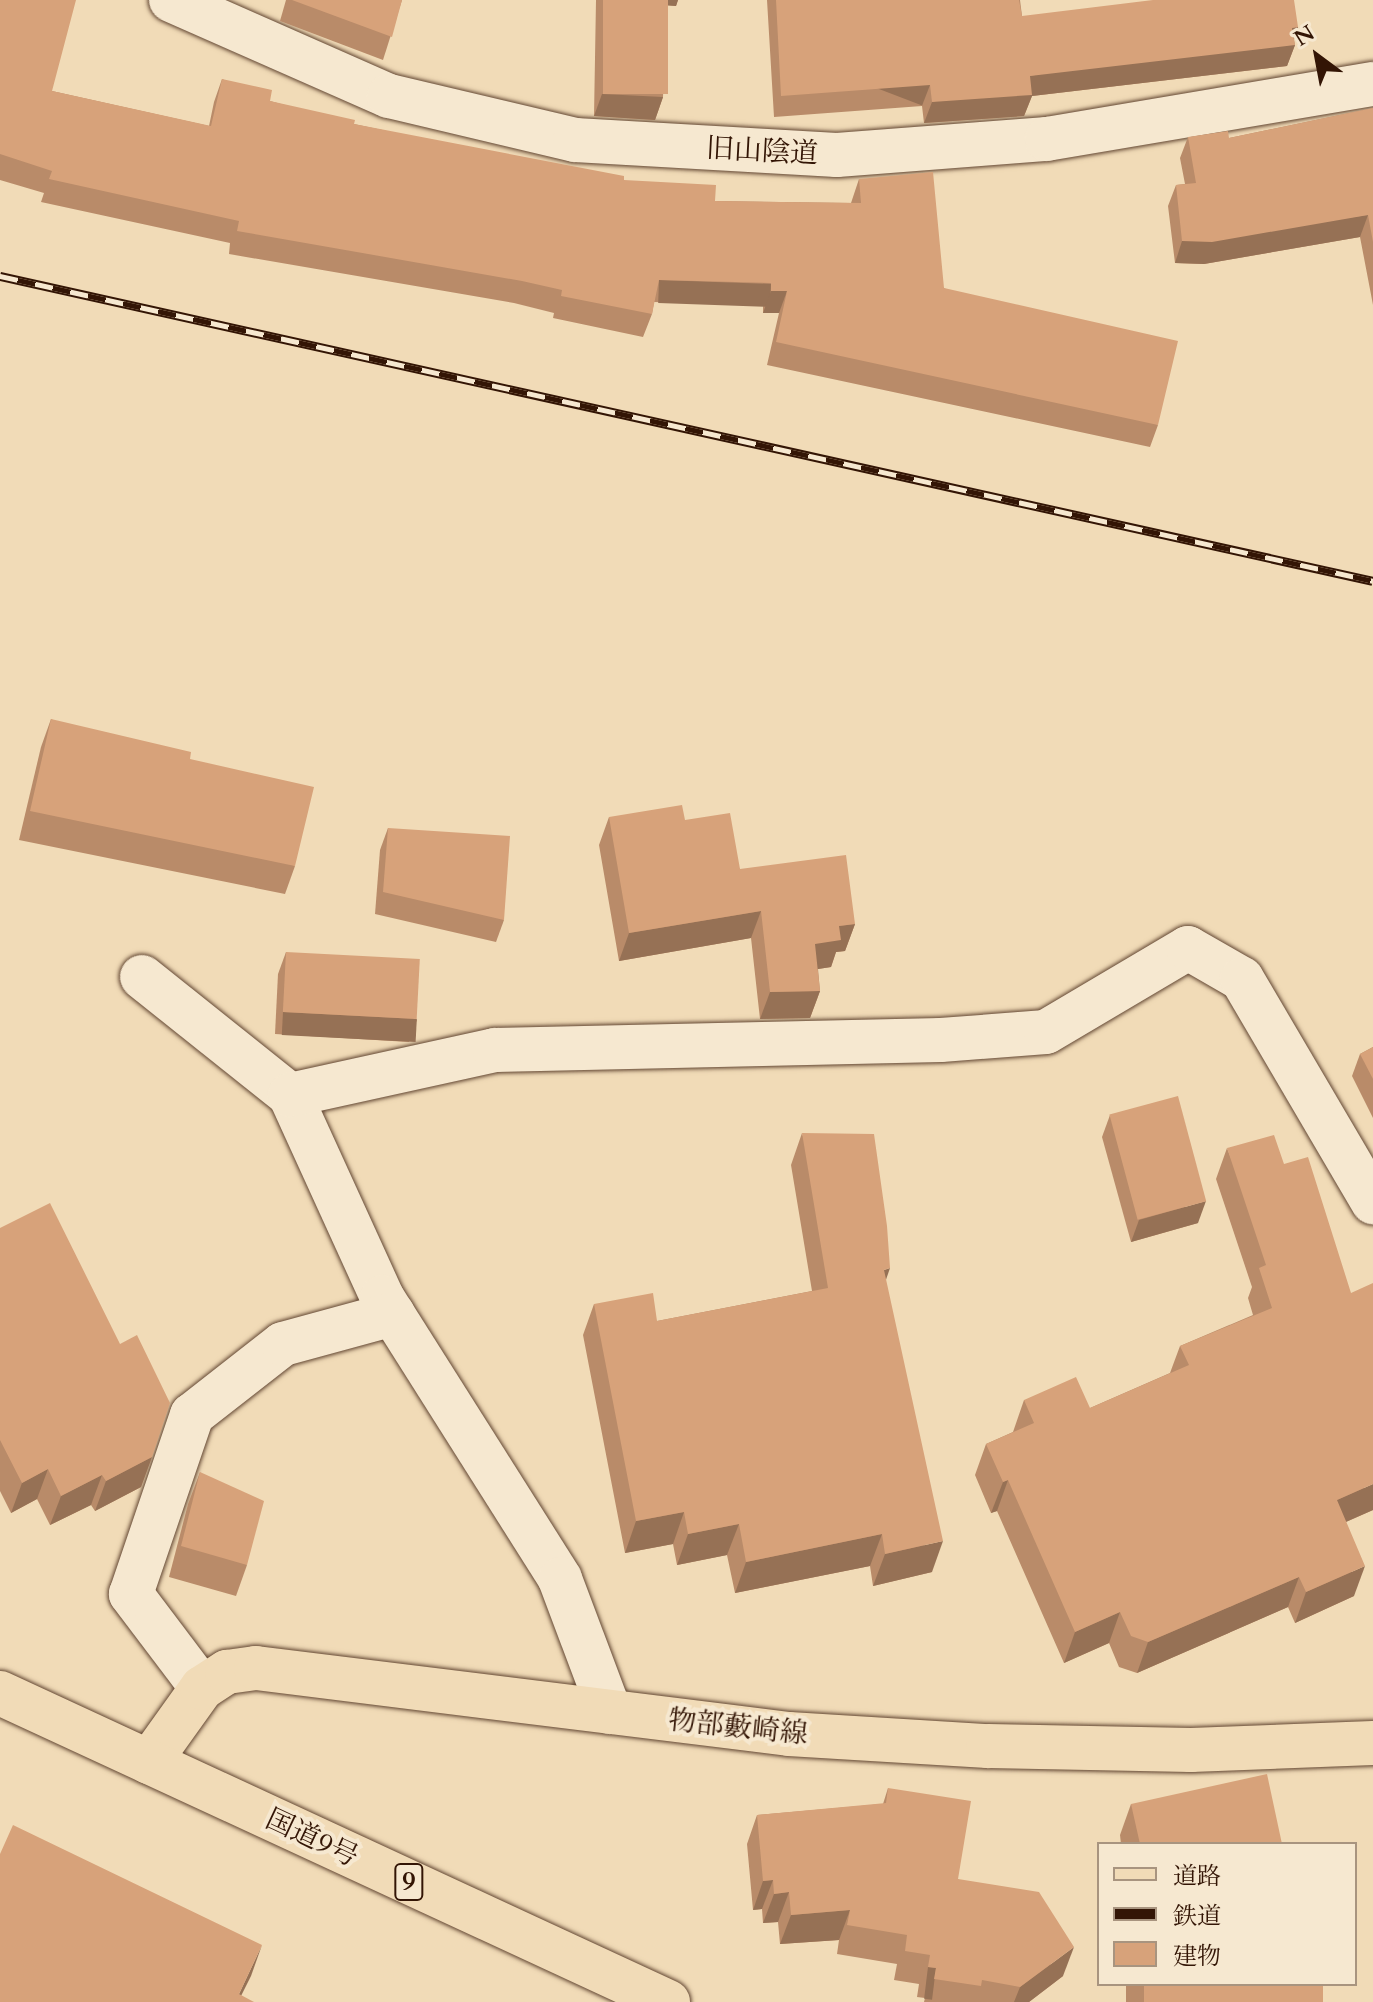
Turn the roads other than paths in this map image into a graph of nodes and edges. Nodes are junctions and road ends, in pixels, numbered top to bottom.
1 (171, 0) edge
2 (1373, 84) edge
3 (142, 977) dead end
4 (290, 1095) junction
5 (1373, 1202) edge
6 (393, 1314) junction
7 (202, 1688) junction
8 (0, 1693) edge
9 (610, 1712) junction
10 (1373, 1743) edge
11 (149, 1762) junction
12 (668, 2002) edge

1 - 2 street, 旧山陰道
3 - 4 street
4 - 5 street
4 - 6 street
6 - 7 street
6 - 9 street
7 - 9 main road, 物部藪崎線
7 - 11 main road, 物部藪崎線
8 - 11 main road, 国道9号 / 9
9 - 10 main road, 物部藪崎線
11 - 12 main road, 国道9号 / 9

